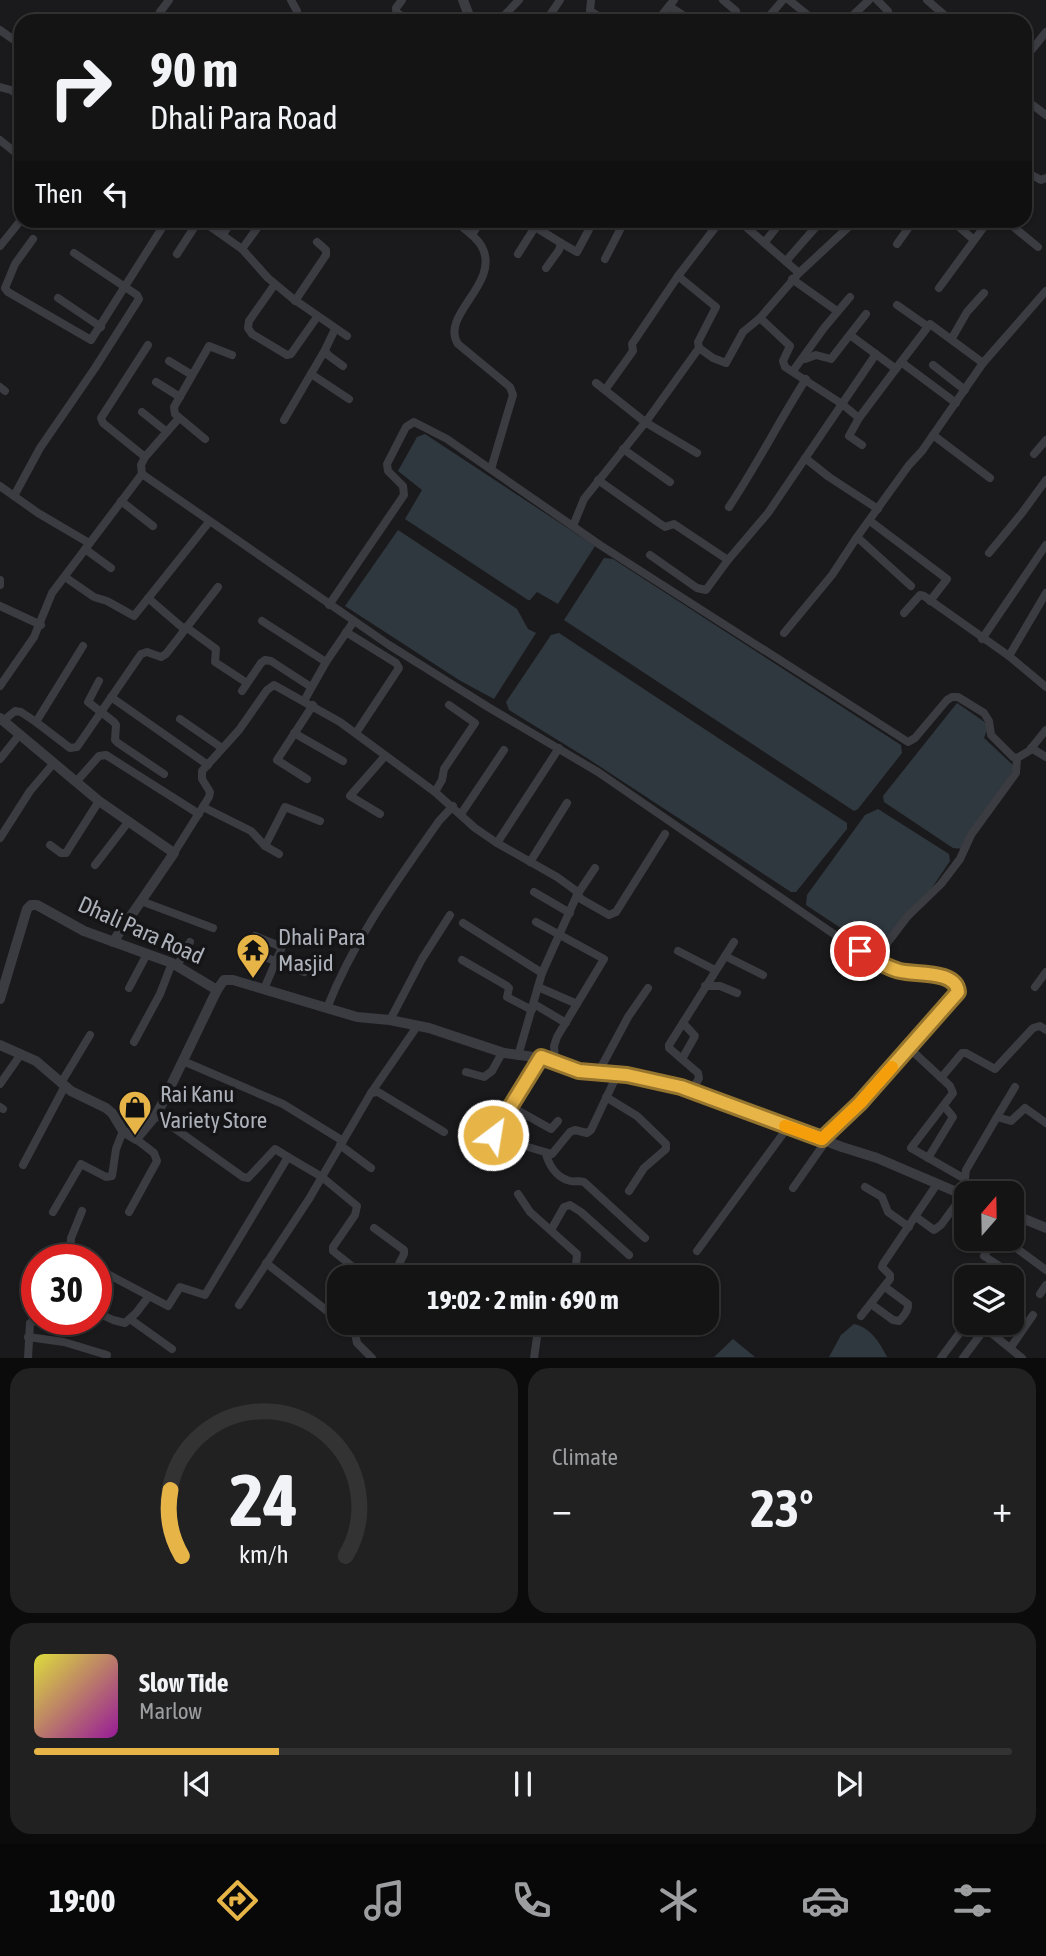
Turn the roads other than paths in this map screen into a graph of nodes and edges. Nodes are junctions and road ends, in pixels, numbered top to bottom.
1 (519, 0) edge
2 (723, 0) edge
3 (783, 0) edge
4 (789, 0) edge
5 (869, 0) edge
6 (877, 0) edge
7 (927, 0) edge
8 (736, 11) dead end
9 (506, 14) edge
10 (771, 14) edge
11 (806, 14) edge
12 (854, 14) edge
13 (886, 14) edge
14 (943, 14) edge
15 (0, 30) edge
16 (1046, 32) edge
17 (14, 40) dead end
18 (1032, 50) edge
19 (0, 140) edge
20 (14, 151) edge
21 (15, 228) edge
22 (162, 228) edge
23 (195, 228) edge
24 (213, 228) edge
25 (227, 228) edge
26 (256, 228) edge
27 (463, 228) edge
28 (476, 228) edge
29 (534, 228) edge
30 (537, 228) edge
31 (590, 228) edge
32 (621, 228) edge
33 (715, 228) edge
34 (748, 228) edge
35 (776, 228) edge
36 (815, 228) edge
37 (847, 228) edge
38 (909, 228) edge
39 (960, 228) edge
40 (983, 228) edge
41 (1015, 228) edge
42 (223, 234) junction
43 (472, 235) junction
44 (33, 239) dead end
45 (974, 240) junction
46 (317, 242) dead end
47 (765, 242) junction
48 (561, 243) junction
49 (897, 244) dead end
50 (0, 246) edge
51 (1038, 247) dead end
52 (242, 249) junction
53 (74, 253) dead end
54 (177, 254) dead end
55 (518, 254) dead end
56 (605, 259) dead end
57 (786, 261) junction
58 (545, 268) dead end
59 (678, 276) junction
60 (796, 276) junction
61 (275, 284) junction
62 (125, 286) junction
63 (939, 288) dead end
64 (1046, 290) edge
65 (2, 291) edge
66 (984, 293) dead end
67 (850, 297) dead end
68 (58, 298) dead end
69 (295, 301) junction
70 (897, 305) dead end
71 (837, 312) junction
72 (866, 314) dead end
73 (317, 317) junction
74 (760, 318) junction
75 (927, 326) junction
76 (101, 327) junction
77 (335, 329) junction
78 (850, 334) junction
79 (347, 336) dead end
80 (951, 338) junction
81 (148, 345) dead end
82 (699, 348) junction
83 (325, 350) junction
84 (876, 354) junction
85 (232, 355) dead end
86 (802, 360) junction
87 (169, 361) dead end
88 (984, 363) junction
89 (898, 365) junction
90 (933, 365) dead end
91 (343, 366) dead end
92 (793, 371) junction
93 (311, 373) junction
94 (192, 375) junction
95 (806, 379) junction
96 (156, 382) dead end
97 (596, 383) dead end
98 (605, 390) junction
99 (965, 390) junction
100 (180, 397) junction
101 (349, 398) dead end
102 (956, 403) junction
103 (842, 404) junction
104 (142, 412) dead end
105 (179, 418) junction
106 (859, 418) junction
107 (284, 420) dead end
108 (645, 422) junction
109 (167, 432) junction
110 (933, 435) junction
111 (205, 439) dead end
112 (1046, 440) edge
113 (862, 445) dead end
114 (623, 449) junction
115 (696, 453) dead end
116 (1034, 454) dead end
117 (145, 457) junction
118 (805, 458) junction
119 (491, 469) junction
120 (142, 474) junction
121 (990, 478) dead end
122 (598, 481) junction
123 (670, 482) dead end
124 (1045, 483) edge
125 (0, 486) edge
126 (14, 496) junction
127 (121, 501) junction
128 (729, 508) dead end
129 (878, 509) junction
130 (870, 520) junction
131 (209, 522) junction
132 (153, 526) dead end
133 (573, 526) junction
134 (857, 537) junction
135 (1046, 545) edge
136 (87, 546) junction
137 (989, 553) dead end
138 (650, 555) dead end
139 (727, 560) junction
140 (111, 568) dead end
141 (65, 577) junction
142 (0, 580) edge
143 (0, 585) edge
144 (911, 586) dead end
145 (218, 587) dead end
146 (1046, 593) edge
147 (148, 598) junction
148 (930, 601) junction
149 (329, 604) junction
150 (0, 606) edge
151 (904, 613) dead end
152 (262, 621) dead end
153 (354, 621) junction
154 (41, 625) junction
155 (185, 628) junction
156 (346, 632) junction
157 (784, 633) dead end
158 (982, 639) junction
159 (83, 646) dead end
160 (1009, 656) junction
161 (326, 662) junction
162 (99, 681) dead end
163 (0, 686) edge
164 (311, 687) junction
165 (1046, 687) edge
166 (111, 697) junction
167 (308, 703) junction
168 (449, 705) dead end
169 (100, 712) junction
170 (180, 719) dead end
171 (2, 720) edge
172 (36, 722) junction
173 (1046, 730) edge
174 (294, 733) junction
175 (356, 733) junction
176 (20, 734) junction
177 (222, 748) junction
178 (559, 748) junction
179 (1031, 748) junction
180 (504, 750) dead end
181 (385, 756) junction
182 (1046, 757) edge
183 (1017, 758) junction
184 (0, 760) edge
185 (343, 761) dead end
186 (54, 763) junction
187 (208, 765) junction
188 (164, 774) dead end
189 (307, 779) dead end
190 (76, 782) junction
191 (435, 792) junction
192 (99, 802) junction
193 (567, 803) dead end
194 (453, 806) junction
195 (201, 811) junction
196 (380, 814) dead end
197 (461, 814) junction
198 (128, 821) junction
199 (320, 821) dead end
200 (665, 834) dead end
201 (0, 838) edge
202 (497, 844) junction
203 (50, 845) dead end
204 (265, 846) junction
205 (174, 853) junction
206 (279, 854) dead end
207 (530, 862) junction
208 (94, 865) dead end
209 (595, 868) dead end
210 (534, 892) dead end
211 (577, 895) junction
212 (141, 901) junction
213 (570, 914) junction
214 (450, 915) dead end
215 (536, 922) dead end
216 (463, 923) dead end
217 (213, 928) dead end
218 (560, 935) junction
219 (255, 936) dead end
220 (113, 942) junction
221 (190, 942) dead end
222 (734, 942) dead end
223 (678, 951) dead end
224 (254, 953) dead end
225 (147, 954) junction
226 (725, 956) junction
227 (874, 959) junction
228 (461, 960) dead end
229 (277, 961) junction
230 (175, 965) junction
231 (715, 970) junction
232 (304, 972) dead end
233 (1046, 972) edge
234 (542, 973) junction
235 (763, 975) dead end
236 (705, 986) junction
237 (538, 987) junction
238 (1035, 987) dead end
239 (129, 988) dead end
240 (648, 988) dead end
241 (264, 989) junction
242 (217, 990) junction
243 (737, 993) dead end
244 (0, 999) edge
245 (576, 1003) junction
246 (533, 1007) junction
247 (327, 1008) junction
248 (390, 1020) junction
249 (566, 1023) junction
250 (683, 1023) junction
251 (418, 1025) junction
252 (1046, 1030) edge
253 (90, 1035) dead end
254 (134, 1042) dead end
255 (0, 1045) edge
256 (909, 1048) junction
257 (502, 1053) junction
258 (21, 1054) junction
259 (518, 1056) junction
260 (541, 1057) junction
261 (682, 1059) junction
262 (183, 1061) junction
263 (555, 1061) junction
264 (466, 1072) dead end
265 (598, 1073) junction
266 (617, 1075) junction
267 (941, 1078) junction
268 (0, 1084) edge
269 (63, 1085) junction
270 (1015, 1087) dead end
271 (692, 1091) junction
272 (371, 1093) junction
273 (606, 1097) junction
274 (944, 1105) junction
275 (510, 1106) junction
276 (156, 1115) junction
277 (997, 1117) junction
278 (501, 1120) junction
279 (558, 1121) dead end
280 (1046, 1123) edge
281 (788, 1127) junction
282 (123, 1131) junction
283 (444, 1132) dead end
284 (493, 1135) dead end
285 (136, 1139) junction
286 (824, 1140) junction
287 (342, 1143) junction
288 (546, 1154) junction
289 (289, 1157) junction
290 (928, 1158) junction
291 (23, 1165) dead end
292 (371, 1168) dead end
293 (322, 1177) junction
294 (965, 1179) joint
295 (937, 1184) junction
296 (865, 1187) dead end
297 (793, 1188) dead end
298 (629, 1191) dead end
299 (954, 1192) edge
300 (518, 1194) dead end
301 (954, 1208) edge
302 (82, 1211) dead end
303 (53, 1212) dead end
304 (129, 1212) dead end
305 (916, 1217) junction
306 (1024, 1219) edge
307 (909, 1227) junction
308 (374, 1228) dead end
309 (1046, 1228) edge
310 (551, 1230) junction
311 (645, 1238) dead end
312 (71, 1244) edge
313 (697, 1251) dead end
314 (987, 1251) edge
315 (1020, 1251) edge
316 (629, 1255) dead end
317 (266, 1263) junction
318 (350, 1265) edge
319 (398, 1265) edge
320 (576, 1265) edge
321 (998, 1265) edge
322 (1046, 1270) edge
323 (112, 1276) edge
324 (1046, 1285) edge
325 (885, 1287) junction
326 (1040, 1294) dead end
327 (149, 1296) junction
328 (871, 1304) junction
329 (239, 1305) dead end
330 (327, 1311) edge
331 (1033, 1315) dead end
332 (861, 1316) dead end
333 (112, 1319) edge
334 (130, 1319) junction
335 (355, 1335) edge
336 (537, 1335) edge
337 (958, 1335) edge
338 (980, 1335) edge
339 (997, 1335) edge
340 (28, 1337) joint
341 (1011, 1347) junction
342 (172, 1349) dead end
343 (107, 1355) dead end
344 (28, 1357) edge
345 (372, 1357) edge
346 (534, 1357) edge
347 (941, 1357) edge
348 (963, 1357) edge
349 (1022, 1357) edge

1 - 9 street
2 - 8 street
3 - 10 street
4 - 11 street
5 - 12 street
6 - 13 street
7 - 14 street
15 - 17 street
16 - 18 street
19 - 20 street
21 - 50 street
22 - 62 street
23 - 54 street
24 - 42 street
25 - 42 street
26 - 52 street
27 - 43 street
28 - 43 street
29 - 55 street
30 - 48 street
31 - 48 street
32 - 56 street
33 - 59 street
34 - 47 street
35 - 47 street
36 - 57 street
37 - 60 street
38 - 49 street
39 - 45 street
40 - 45 street
41 - 51 street
42 - 52 street
43 - 119 street
44 - 65 street
45 - 63 street
46 - 69 street
47 - 57 street
48 - 58 street
52 - 61 street
53 - 62 street
57 - 60 street
59 - 82 street
59 - 98 street
60 - 71 street
60 - 74 street
61 - 69 street
61 - 73 street
62 - 76 street
62 - 126 street
64 - 88 street
65 - 76 street
66 - 80 street
67 - 71 street
68 - 76 street
69 - 73 street
70 - 75 street
71 - 86 street
72 - 78 street
73 - 77 street
74 - 82 street
74 - 92 street
75 - 80 street
75 - 89 street
77 - 79 street
77 - 83 street
78 - 84 street
78 - 86 street
80 - 88 street
81 - 117 street
82 - 108 street
83 - 91 street
83 - 93 street
84 - 89 street
84 - 103 street
85 - 94 street
86 - 92 street
87 - 94 street
88 - 99 street
89 - 102 street
89 - 106 street
90 - 99 street
92 - 95 street
93 - 101 street
93 - 107 street
94 - 100 street
95 - 103 street
95 - 128 street
96 - 100 street
97 - 98 street
98 - 108 street
99 - 102 street
100 - 105 street
102 - 110 street
103 - 106 street
103 - 118 street
104 - 109 street
105 - 109 street
105 - 111 street
106 - 113 street
108 - 114 street
108 - 115 street
109 - 117 street
110 - 121 street
110 - 129 street
112 - 116 street
114 - 122 street
114 - 123 street
117 - 120 street
118 - 129 street
118 - 139 street
119 - 133 street
119 - 149 street
120 - 127 street
120 - 131 street
122 - 133 street
122 - 139 street
124 - 137 street
125 - 126 street
126 - 136 street
127 - 132 street
127 - 136 street
129 - 130 street
130 - 134 street
130 - 148 street
131 - 147 street
131 - 149 street
133 - 183 street
134 - 144 street
134 - 157 street
135 - 158 street
136 - 140 street
136 - 141 street
138 - 139 street
141 - 147 street
141 - 154 street
142 - 143 street
145 - 155 street
146 - 160 street
147 - 155 street
148 - 151 street
148 - 158 street
149 - 153 street
150 - 154 street
152 - 161 street
153 - 156 street
153 - 178 street
154 - 163 street
155 - 164 street
155 - 166 street
156 - 161 street
156 - 175 street
158 - 160 street
159 - 172 street
160 - 165 street
161 - 164 street
162 - 169 street
164 - 167 street
166 - 169 street
166 - 187 street
167 - 174 street
167 - 175 street
167 - 177 street
168 - 191 street
169 - 172 street
169 - 188 street
170 - 177 street
171 - 172 street
171 - 176 street
173 - 179 street
174 - 185 street
174 - 189 street
175 - 181 street
176 - 184 street
176 - 186 street
177 - 187 street
178 - 202 street
178 - 227 street
179 - 182 street
179 - 183 street
180 - 197 street
181 - 191 street
181 - 196 street
183 - 227 street
186 - 190 street
186 - 201 street
187 - 195 street
190 - 192 street
190 - 195 street
191 - 194 street
192 - 198 street
192 - 203 street
193 - 207 street
194 - 197 street
194 - 247 street
195 - 204 street
195 - 205 street
197 - 202 street
198 - 205 street
198 - 208 street
199 - 204 street
200 - 211 street
202 - 207 street
204 - 206 street
205 - 212 street
207 - 211 street
209 - 211 street
210 - 213 street
211 - 213 street
212 - 217 street
212 - 220 street
213 - 218 street
214 - 248 street
215 - 218 street
216 - 234 street
218 - 234 street
218 - 245 street
219 - 229 street
220 - 225 street, Dhali Para Road
220 - 244 street, Dhali Para Road
221 - 230 street
222 - 226 street
223 - 231 street
224 - 229 street
225 - 230 street, Dhali Para Road
225 - 239 street
226 - 231 street
226 - 235 street
227 - 256 street
228 - 246 street
229 - 232 street
229 - 241 street
230 - 242 street, Dhali Para Road
230 - 254 street
231 - 236 street
233 - 238 street
234 - 237 street
236 - 243 street
236 - 250 street
237 - 245 street
237 - 246 street
240 - 265 street
241 - 242 street, Dhali Para Road
241 - 247 street, Dhali Para Road
242 - 262 street
245 - 249 street
246 - 249 street
246 - 259 street
247 - 248 street, Dhali Para Road
248 - 251 street, Dhali Para Road
249 - 263 street
250 - 261 street
250 - 261 street
251 - 257 street, Dhali Para Road
251 - 272 street
252 - 267 street
253 - 269 street
255 - 258 street
256 - 267 street
256 - 286 street
257 - 259 street, Dhali Para Road
257 - 264 street
258 - 268 street
258 - 269 street
259 - 260 street, Dhali Para Road
260 - 263 street, Dhali Para Road
260 - 275 street
261 - 271 street
262 - 276 street
262 - 287 street
263 - 265 street, Dhali Para Road
265 - 266 street, Dhali Para Road
266 - 271 street, Dhali Para Road
266 - 273 street
267 - 274 street
269 - 282 street
269 - 291 street
270 - 277 street
271 - 281 street, Dhali Para Road
272 - 283 street
272 - 287 street
273 - 288 street
273 - 298 street
274 - 290 street
274 - 290 street
275 - 278 street
275 - 279 street
276 - 285 street
276 - 289 street
277 - 280 street
277 - 294 street
278 - 284 street
278 - 288 street
281 - 286 street, Dhali Para Road
281 - 313 street
282 - 285 street
282 - 303 street
285 - 304 street
286 - 295 street, Dhali Para Road
286 - 297 street
287 - 292 street
287 - 293 street
288 - 311 street
289 - 293 street
289 - 327 street
290 - 294 street
293 - 317 street
293 - 318 street
295 - 299 street, Dhali Para Road
295 - 305 street
296 - 307 street
300 - 310 street
301 - 305 street
302 - 312 street
305 - 307 street
306 - 309 street
307 - 325 street
308 - 319 street
310 - 316 street
310 - 320 street
314 - 321 street
315 - 322 street
317 - 329 street
317 - 330 street
323 - 327 street
324 - 326 street
325 - 328 street
325 - 328 street
327 - 334 street
328 - 332 street
331 - 341 street
333 - 334 street
334 - 342 street
335 - 345 street
336 - 346 street
337 - 347 street
338 - 348 street
339 - 341 street
340 - 343 street
340 - 344 street
341 - 349 street

